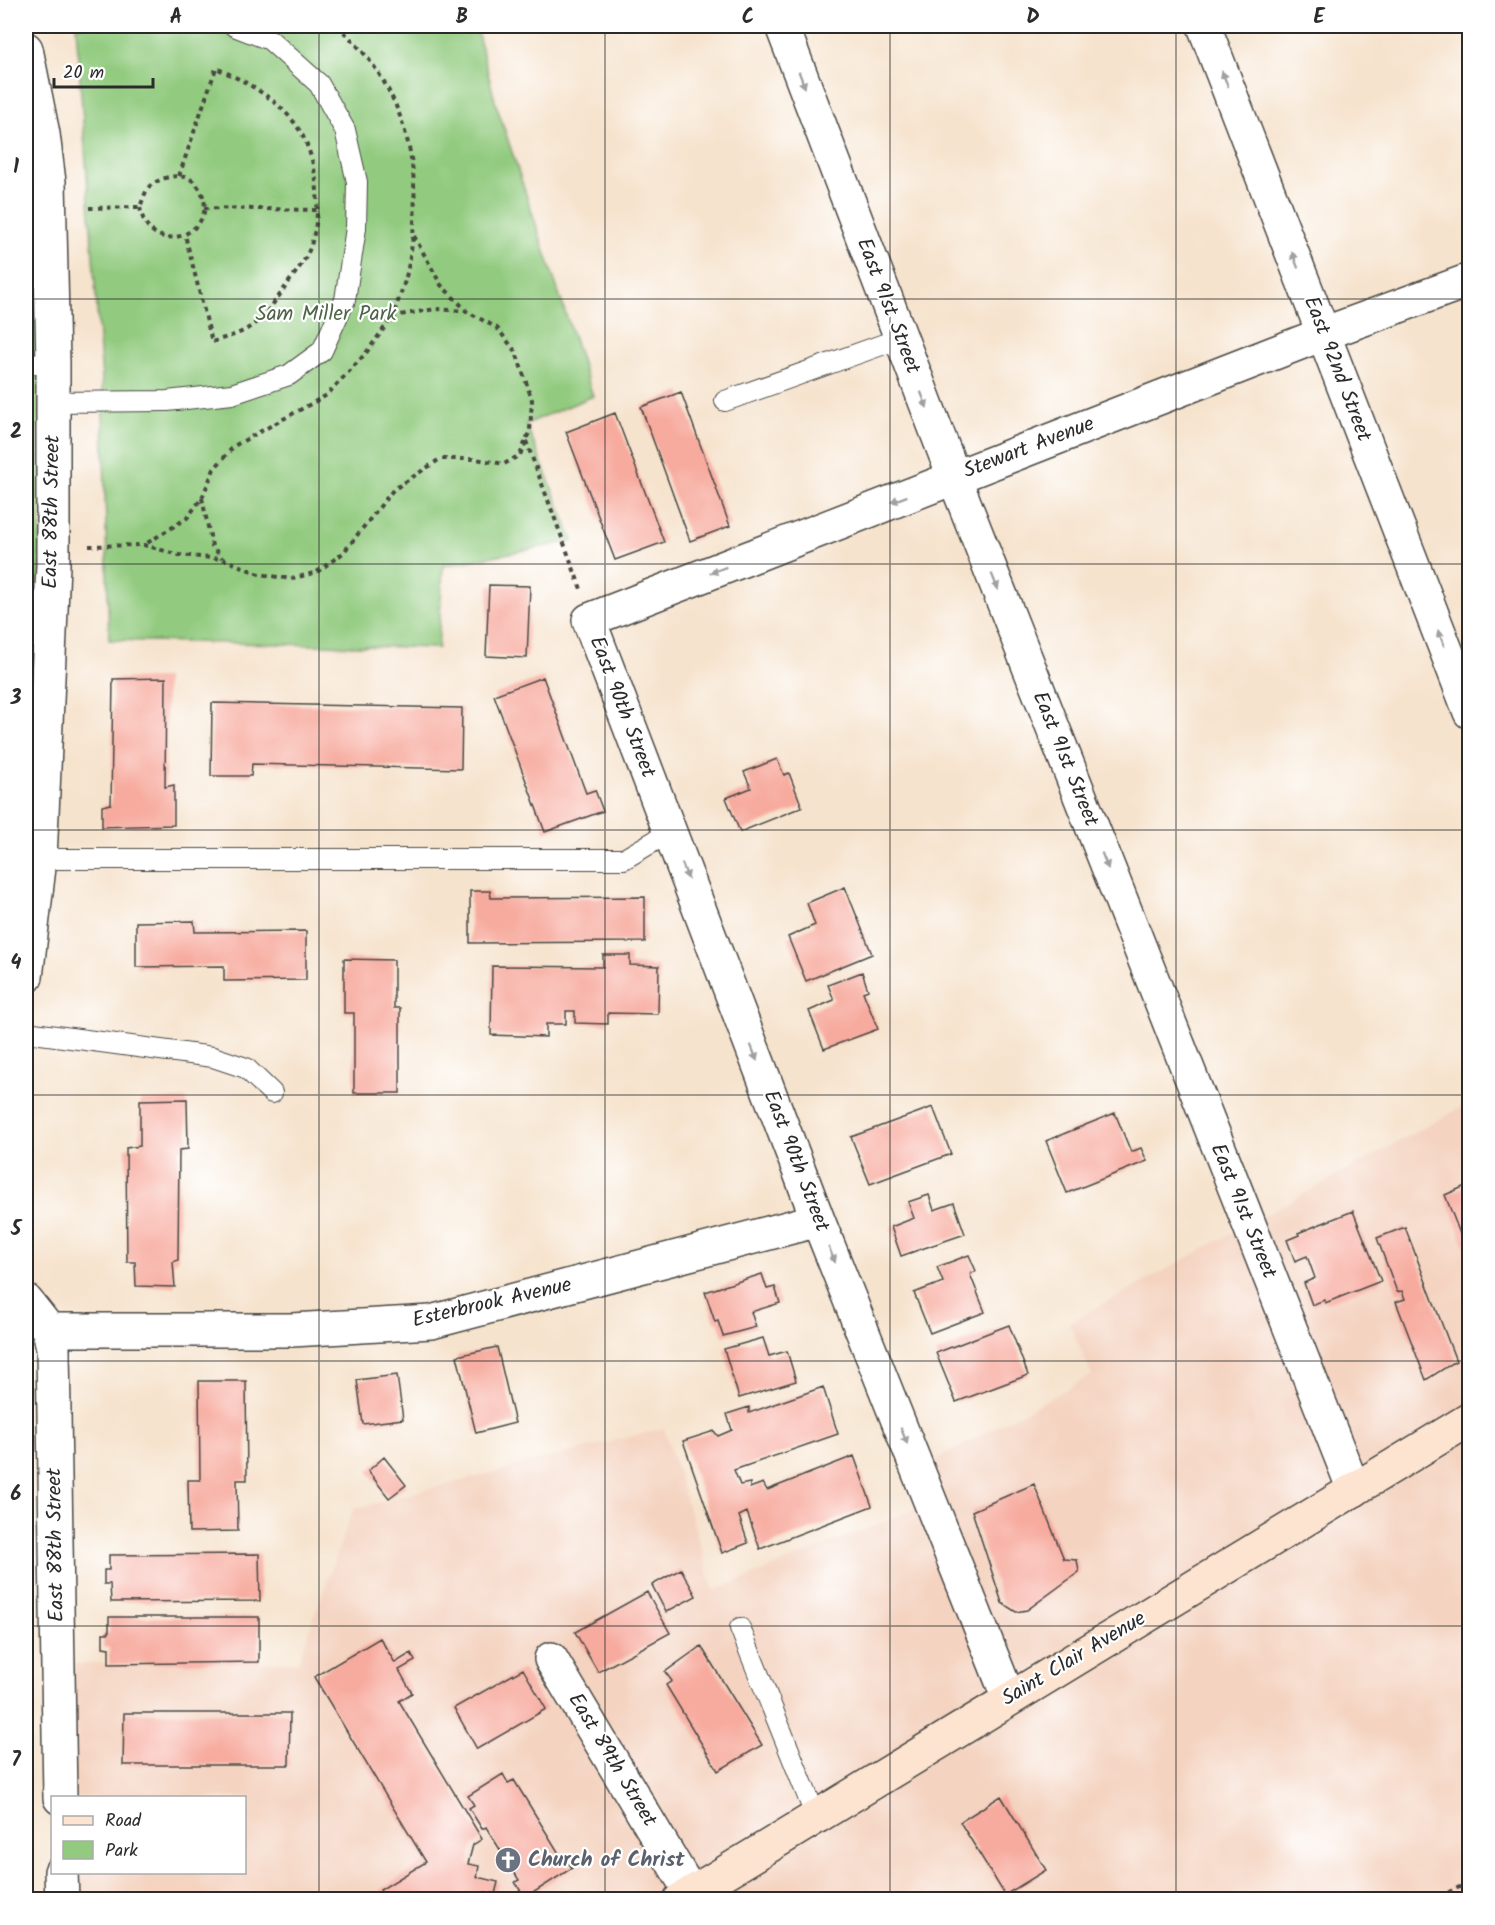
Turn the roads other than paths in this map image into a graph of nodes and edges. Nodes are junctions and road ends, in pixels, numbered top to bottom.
1 (234, 26) edge
2 (782, 26) edge
3 (1204, 26) edge
4 (26, 49) edge
5 (1470, 280) edge
6 (1323, 334) junction
7 (901, 338) junction
8 (39, 364) edge
9 (725, 401) dead end
10 (53, 402) junction
11 (954, 477) junction
12 (586, 608) joint
13 (1470, 712) edge
14 (670, 832) junction
15 (40, 859) junction
16 (26, 977) edge
17 (26, 1032) edge
18 (272, 1093) dead end
19 (818, 1220) junction
20 (26, 1301) edge
21 (49, 1330) junction
22 (1470, 1419) edge
23 (1354, 1490) junction
24 (740, 1628) dead end
25 (552, 1659) dead end
26 (1008, 1700) junction
27 (60, 1796) edge
28 (816, 1816) junction
29 (62, 1874) edge
30 (685, 1896) edge
31 (62, 1899) edge

1 - 10 lane
2 -> 7 street, East 91st Street
6 -> 3 street, East 92nd Street
4 - 8 street, East 88th Street
5 - 6 street, Stewart Avenue
6 - 11 street, Stewart Avenue
13 -> 6 street, East 92nd Street
7 - 9 lane
7 -> 11 street, East 91st Street
8 - 10 street, East 88th Street
10 - 15 street, East 88th Street
11 -> 12 street, Stewart Avenue
11 -> 23 street, East 91st Street
12 - 14 street, East 90th Street
14 - 15 lane
14 -> 19 street, East 90th Street
15 - 16 street, East 88th Street
17 - 18 lane
19 - 21 street, Esterbrook Avenue
19 -> 26 street, East 90th Street
20 - 21 street
21 - 27 street, East 88th Street
22 - 23 main road, Saint Clair Avenue
23 - 26 main road, Saint Clair Avenue
24 - 28 lane
25 - 30 street, East 89th Street
26 - 28 main road, Saint Clair Avenue
28 - 30 main road, Saint Clair Avenue
29 - 31 street

